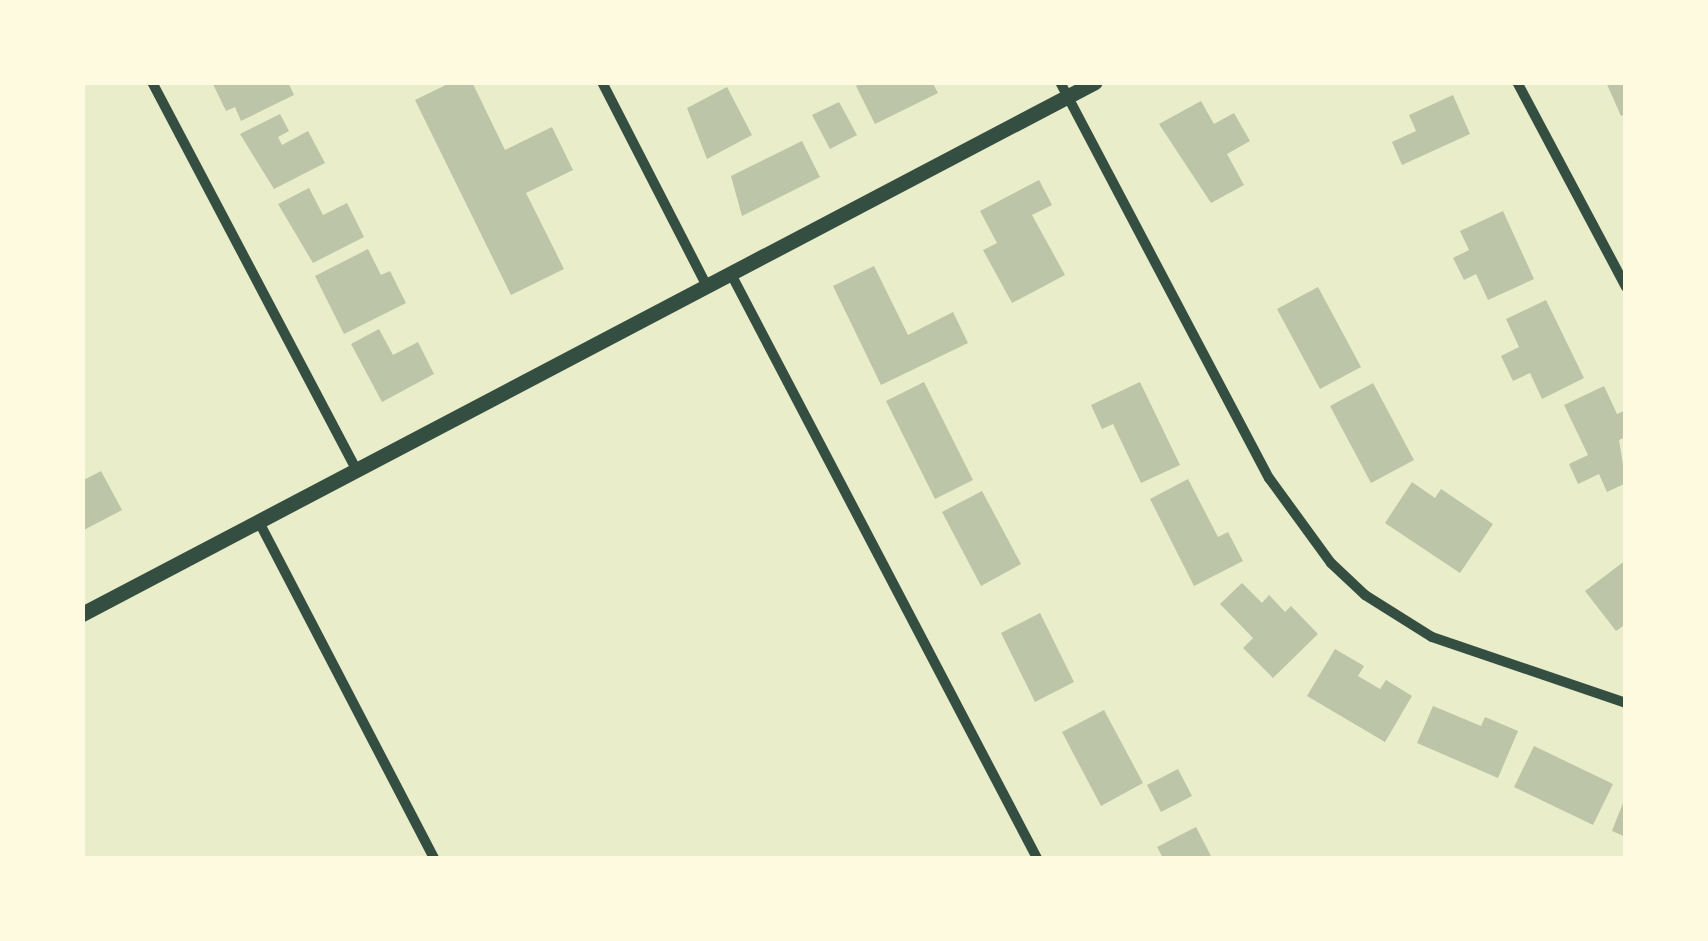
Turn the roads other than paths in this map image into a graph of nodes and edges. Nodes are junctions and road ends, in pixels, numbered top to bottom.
1 (152, 82) edge
2 (602, 82) edge
3 (1095, 82) edge
4 (1517, 82) edge
5 (1064, 90) edge
6 (731, 274) junction
7 (708, 286) junction
8 (1626, 287) edge
9 (357, 470) junction
10 (259, 522) junction
11 (82, 614) edge
12 (1626, 703) edge
13 (434, 858) edge
14 (1037, 858) edge

1 - 9 street
2 - 7 street
3 - 5 street
4 - 8 street
5 - 6 street
5 - 12 street
6 - 7 street
6 - 14 street
7 - 9 street
9 - 10 street
10 - 11 street
10 - 13 street

